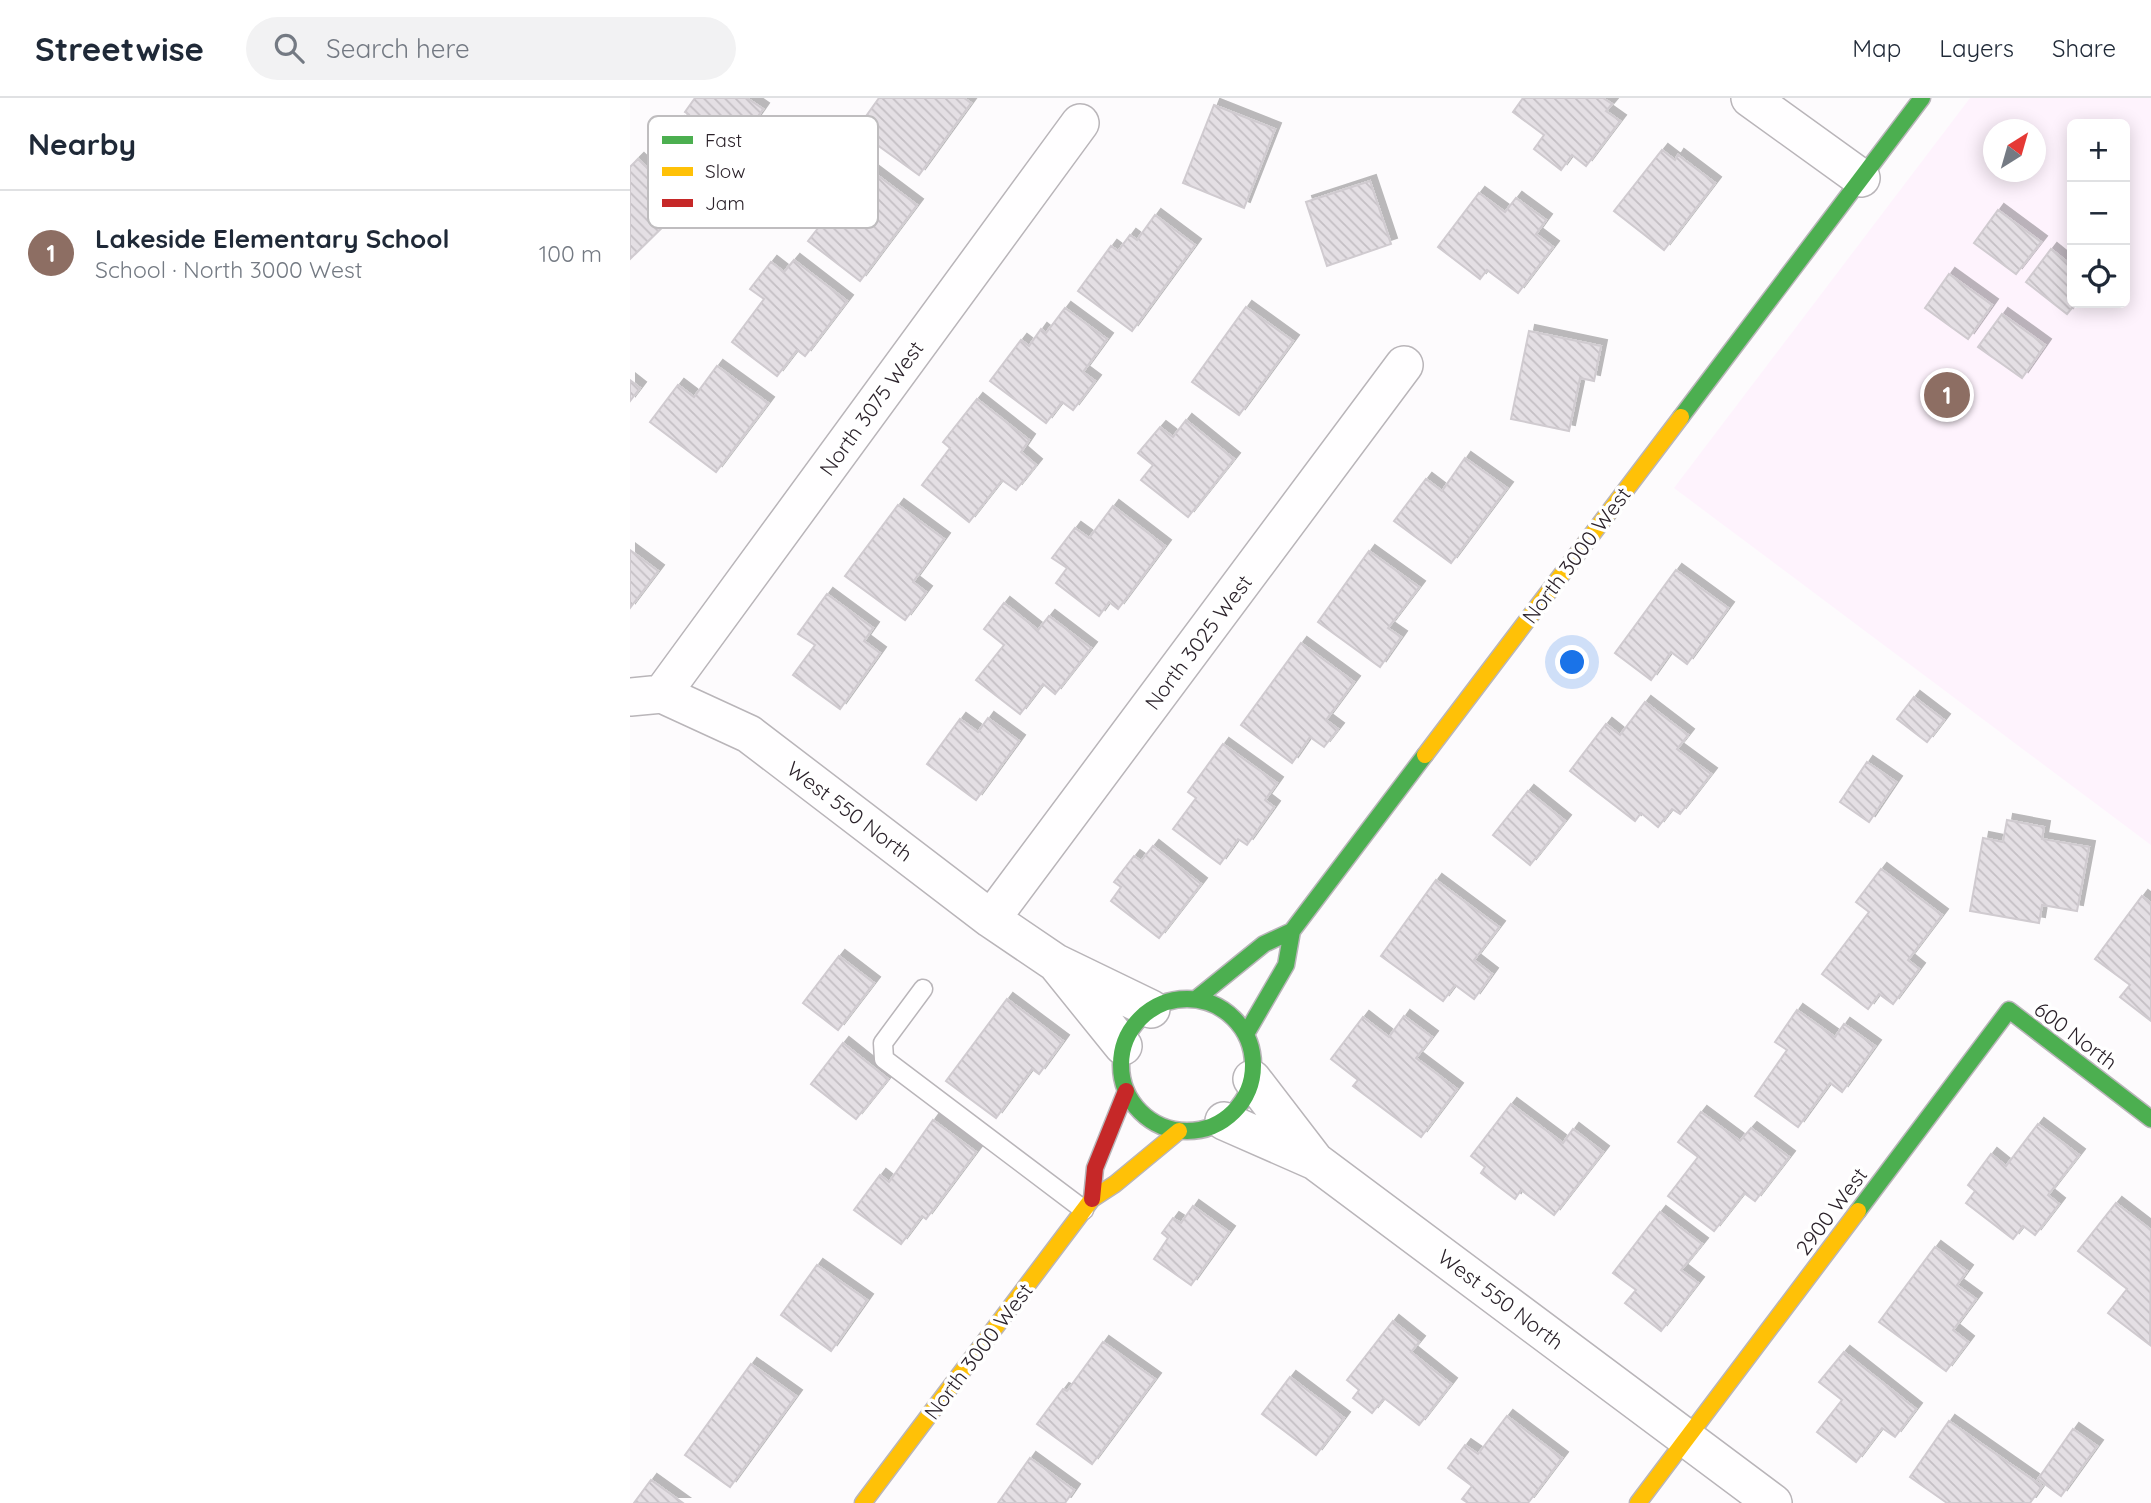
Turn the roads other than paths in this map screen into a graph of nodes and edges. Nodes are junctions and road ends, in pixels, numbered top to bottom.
1 (1750, 98) edge
2 (1922, 98) edge
3 (1080, 123) dead end
4 (1861, 178) junction
5 (1404, 365) dead end
6 (646, 695) edge
7 (991, 919) junction
8 (1292, 931) junction
9 (1056, 963) junction
10 (923, 989) dead end
11 (1196, 999) junction
12 (1151, 1009) junction
13 (2009, 1010) joint
14 (1246, 1034) junction
15 (1123, 1046) junction
16 (1252, 1079) junction
17 (1126, 1091) junction
18 (2151, 1119) edge
19 (1224, 1121) junction
20 (1180, 1131) junction
21 (1315, 1161) junction
22 (1088, 1204) junction
23 (1687, 1437) junction
24 (863, 1503) edge
25 (1638, 1503) edge
26 (1773, 1503) edge

1 - 4 street
2 - 4 main road, North 3000 West
3 - 6 street, North 3075 West
4 - 8 main road, North 3000 West
5 - 7 street, North 3025 West
6 - 7 street, West 550 North
7 - 9 street, West 550 North
8 - 11 main road, North 3000 West
8 - 14 main road, North 3000 West
9 - 12 street, West 550 North
9 - 15 street, West 550 North
10 - 22 lane
11 - 12 main road
11 - 14 main road
12 - 15 main road
13 - 18 main road, 600 North
13 - 23 main road, 2900 West
14 - 16 main road
15 - 17 main road
16 - 19 main road
16 - 21 street, West 550 North
17 - 20 main road
17 - 22 main road, North 3000 West
19 - 20 main road
19 - 21 street, West 550 North
20 - 22 main road, North 3000 West
21 - 23 street, West 550 North
22 - 24 main road, North 3000 West
23 - 25 main road
23 - 26 street, West 550 North

